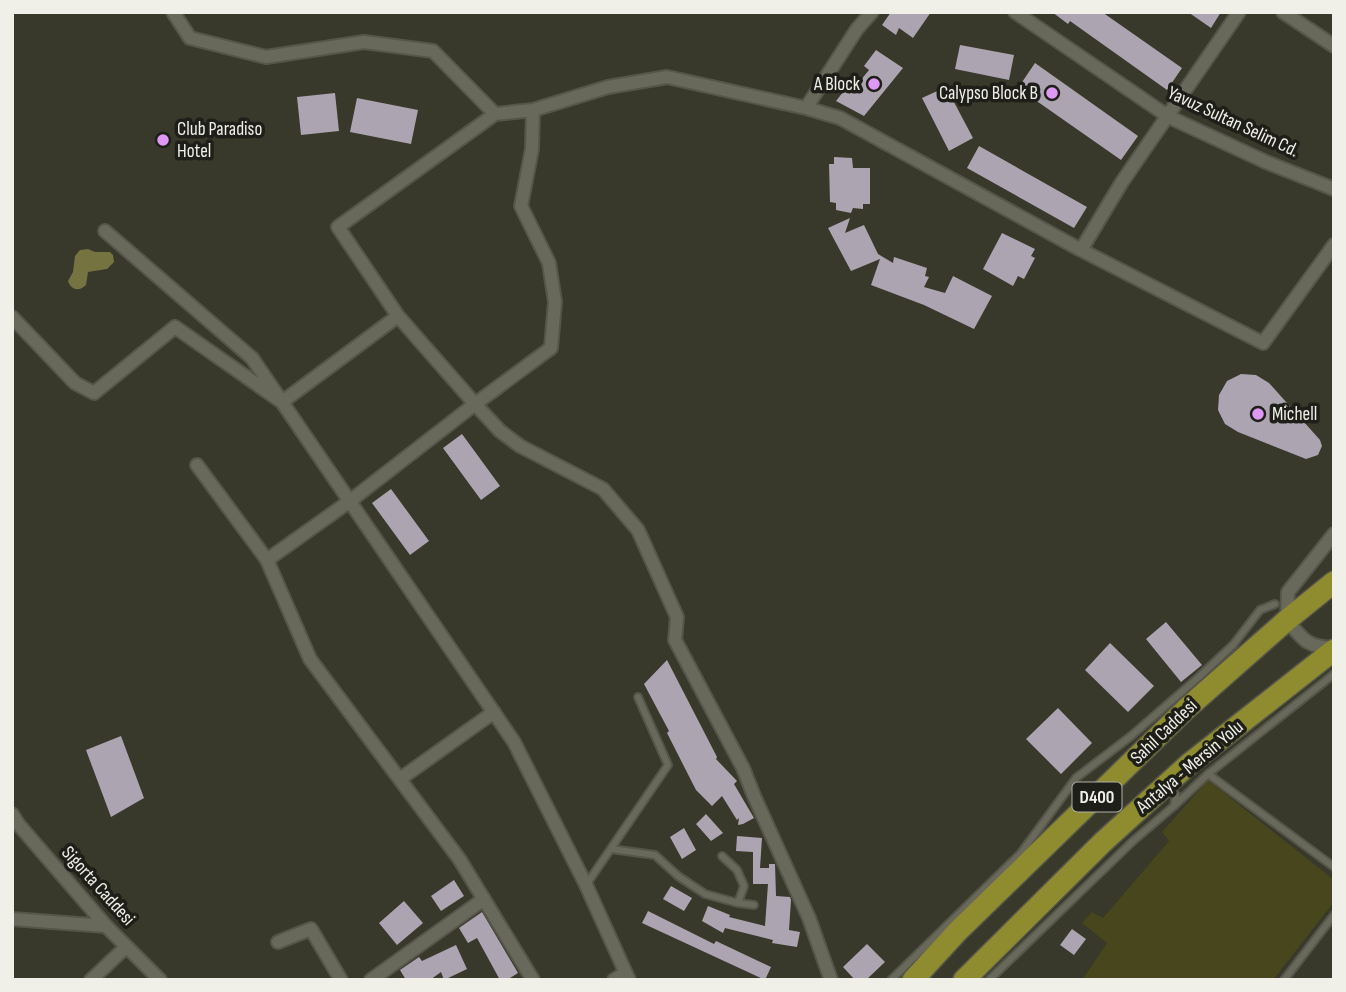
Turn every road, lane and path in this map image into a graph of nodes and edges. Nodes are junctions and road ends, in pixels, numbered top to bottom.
1 (173, 12) edge
2 (872, 12) edge
3 (1015, 12) edge
4 (1240, 12) edge
5 (1283, 12) edge
6 (1334, 46) edge
7 (806, 108) junction
8 (533, 110) junction
9 (495, 114) junction
10 (1169, 117) junction
11 (1334, 189) edge
12 (104, 231) dead end
13 (1334, 245) edge
14 (1081, 250) junction
15 (398, 316) junction
16 (12, 317) edge
17 (282, 402) junction
18 (475, 404) junction
19 (197, 465) dead end
20 (350, 501) junction
21 (1334, 534) edge
22 (267, 560) junction
23 (1334, 582) edge
24 (1281, 612) junction
25 (1334, 649) edge
26 (1334, 674) edge
27 (638, 697) dead end
28 (494, 712) junction
29 (1208, 774) junction
30 (400, 779) junction
31 (1176, 795) dead end
32 (1174, 806) junction
33 (12, 814) edge
34 (611, 849) junction
35 (722, 856) dead end
36 (1334, 867) edge
37 (586, 885) junction
38 (484, 900) junction
39 (738, 903) junction
40 (754, 905) dead end
41 (1334, 915) edge
42 (12, 919) edge
43 (106, 926) junction
44 (278, 942) dead end
45 (126, 947) junction
46 (628, 976) edge
47 (91, 980) edge
48 (160, 980) edge
49 (341, 980) edge
50 (372, 980) edge
51 (533, 980) edge
52 (614, 980) edge
53 (831, 980) edge
54 (891, 980) edge
55 (912, 980) edge
56 (964, 980) edge
57 (989, 980) edge
58 (1284, 980) edge

1 - 9 street
2 - 7 street
3 - 10 street, Yavuz Sultan Selim Cd.
4 - 10 street
5 - 6 street
7 - 8 street
7 - 14 street
8 - 9 street
8 - 18 street
9 - 15 street
10 - 11 street, Yavuz Sultan Selim Cd.
10 - 14 street
12 - 17 street
13 - 14 street
15 - 17 street
15 - 18 street
16 - 17 street
17 - 20 street
18 - 20 street
18 - 53 street
19 - 22 street
20 - 22 street
20 - 28 street
21 - 24 street
22 - 30 street
23 - 24 highway, Sahil Caddesi / D400
24 - 25 street
24 - 54 lane
24 - 55 highway, Sahil Caddesi / D400
25 - 56 highway, Antalya - Mersin Yolu / D400
26 - 29 lane
27 - 34 lane
28 - 30 street
28 - 37 street
29 - 32 lane
29 - 36 lane
30 - 38 street
31 - 32 lane
32 - 57 lane
33 - 43 street, Sigorta Caddesi
34 - 37 lane
34 - 39 lane
35 - 39 lane
37 - 46 street
38 - 50 street
38 - 51 street
39 - 40 lane
41 - 58 lane
42 - 43 street
43 - 45 street, Sigorta Caddesi
44 - 49 street
45 - 47 street
45 - 48 street, Sigorta Caddesi
46 - 52 street

